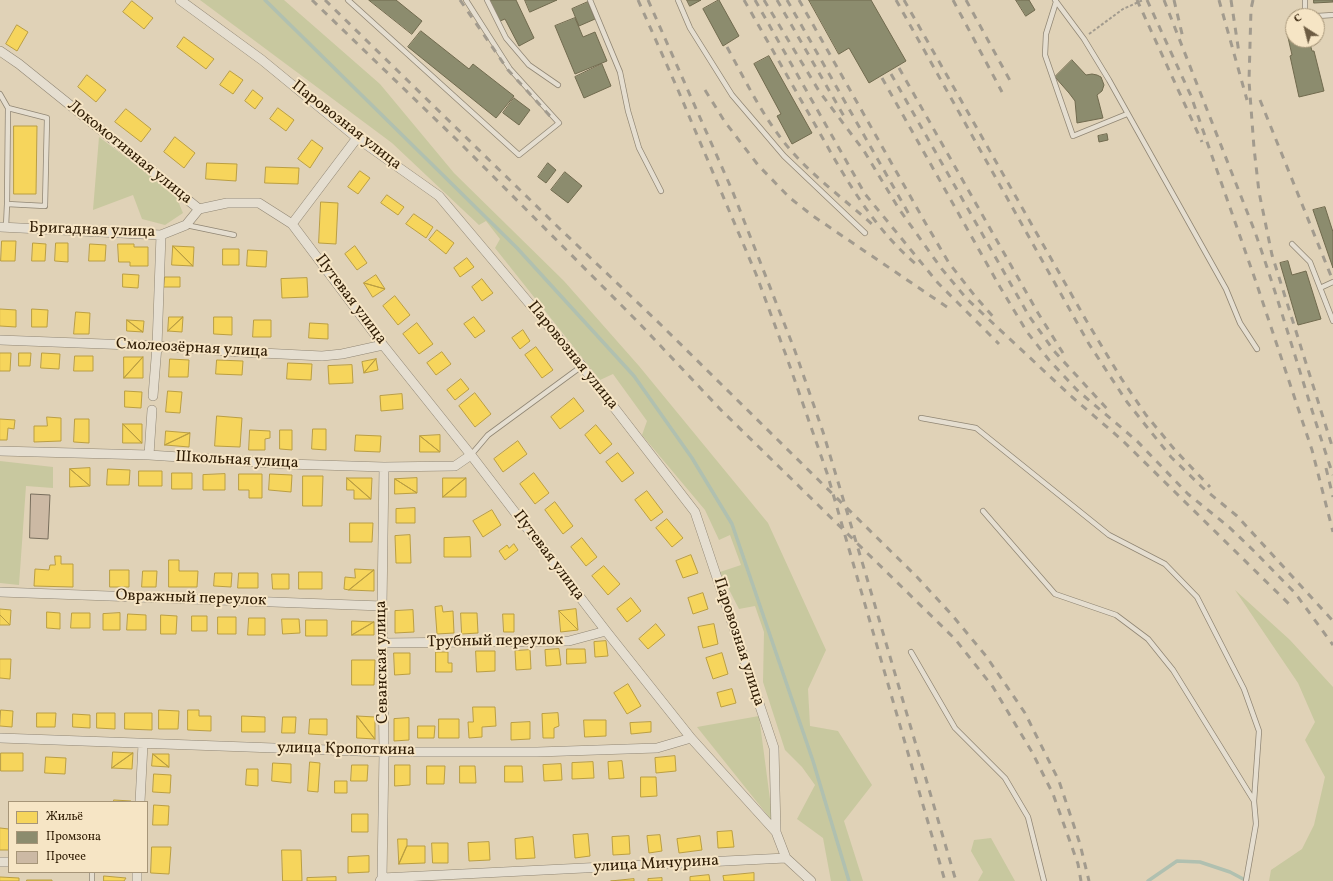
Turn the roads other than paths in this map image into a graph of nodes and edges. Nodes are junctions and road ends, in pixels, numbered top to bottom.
1 (180, 0) edge
2 (348, 0) edge
3 (466, 0) edge
4 (487, 0) edge
5 (590, 0) edge
6 (678, 0) edge
7 (1055, 1) edge
8 (1, 52) edge
9 (558, 85) dead end
10 (0, 94) edge
11 (8, 108) junction
12 (1127, 114) junction
13 (357, 138) junction
14 (661, 191) dead end
15 (7, 204) junction
16 (199, 209) junction
17 (292, 224) junction
18 (186, 225) junction
19 (3, 227) edge
20 (864, 233) dead end
21 (161, 235) junction
22 (234, 235) dead end
23 (1292, 244) dead end
24 (1333, 282) edge
25 (1320, 288) junction
26 (1333, 321) edge
27 (0, 340) edge
28 (383, 345) junction
29 (157, 346) junction
30 (1257, 349) dead end
31 (582, 366) junction
32 (153, 396) dead end
33 (152, 410) dead end
34 (921, 418) dead end
35 (0, 451) edge
36 (149, 455) junction
37 (471, 455) junction
38 (384, 467) junction
39 (983, 511) dead end
40 (0, 592) edge
41 (382, 606) junction
42 (606, 631) junction
43 (383, 643) junction
44 (911, 652) dead end
45 (0, 738) edge
46 (691, 738) junction
47 (143, 744) junction
48 (384, 752) junction
49 (140, 801) edge
50 (1254, 801) junction
51 (776, 832) junction
52 (786, 858) junction
53 (381, 879) edge
54 (811, 881) edge
55 (1044, 881) edge
56 (1246, 881) edge

1 - 13 street, Паровозная улица
2 - 3 lane
4 - 9 lane
5 - 14 lane
6 - 20 lane
7 - 12 lane
7 - 12 lane
8 - 16 street, Локомотивная улица
10 - 11 lane
11 - 15 lane
11 - 15 lane
12 - 30 lane
13 - 17 street
13 - 31 street, Паровозная улица
15 - 19 lane
16 - 17 street, Локомотивная улица
16 - 18 street, Бригадная улица
17 - 28 street, Путевая улица
18 - 21 street, Бригадная улица
18 - 22 lane
19 - 21 street, Бригадная улица
21 - 29 street
23 - 25 lane
24 - 25 lane
25 - 26 lane
27 - 29 street, Смолеозёрная улица
28 - 29 street, Смолеозёрная улица
28 - 37 street, Путевая улица
29 - 32 street
31 - 37 lane
31 - 51 street, Паровозная улица
33 - 36 street
34 - 50 lane
35 - 36 street, Школьная улица
36 - 38 street, Школьная улица
37 - 38 street, Школьная улица
37 - 42 street, Путевая улица
38 - 41 street, Севанская улица
39 - 50 lane
40 - 41 street, Овражный переулок
41 - 43 street, Севанская улица
42 - 43 street, Трубный переулок
42 - 46 street, Путевая улица
43 - 48 street, Севанская улица
44 - 55 lane
45 - 47 street, улица Кропоткина
46 - 48 street, улица Кропоткина
46 - 51 street, Путевая улица
47 - 48 street, улица Кропоткина
47 - 49 street
48 - 53 street, Севанская улица
50 - 56 lane
51 - 52 street, Путевая улица
52 - 53 street, улица Мичурина
52 - 54 street, Путевая улица

